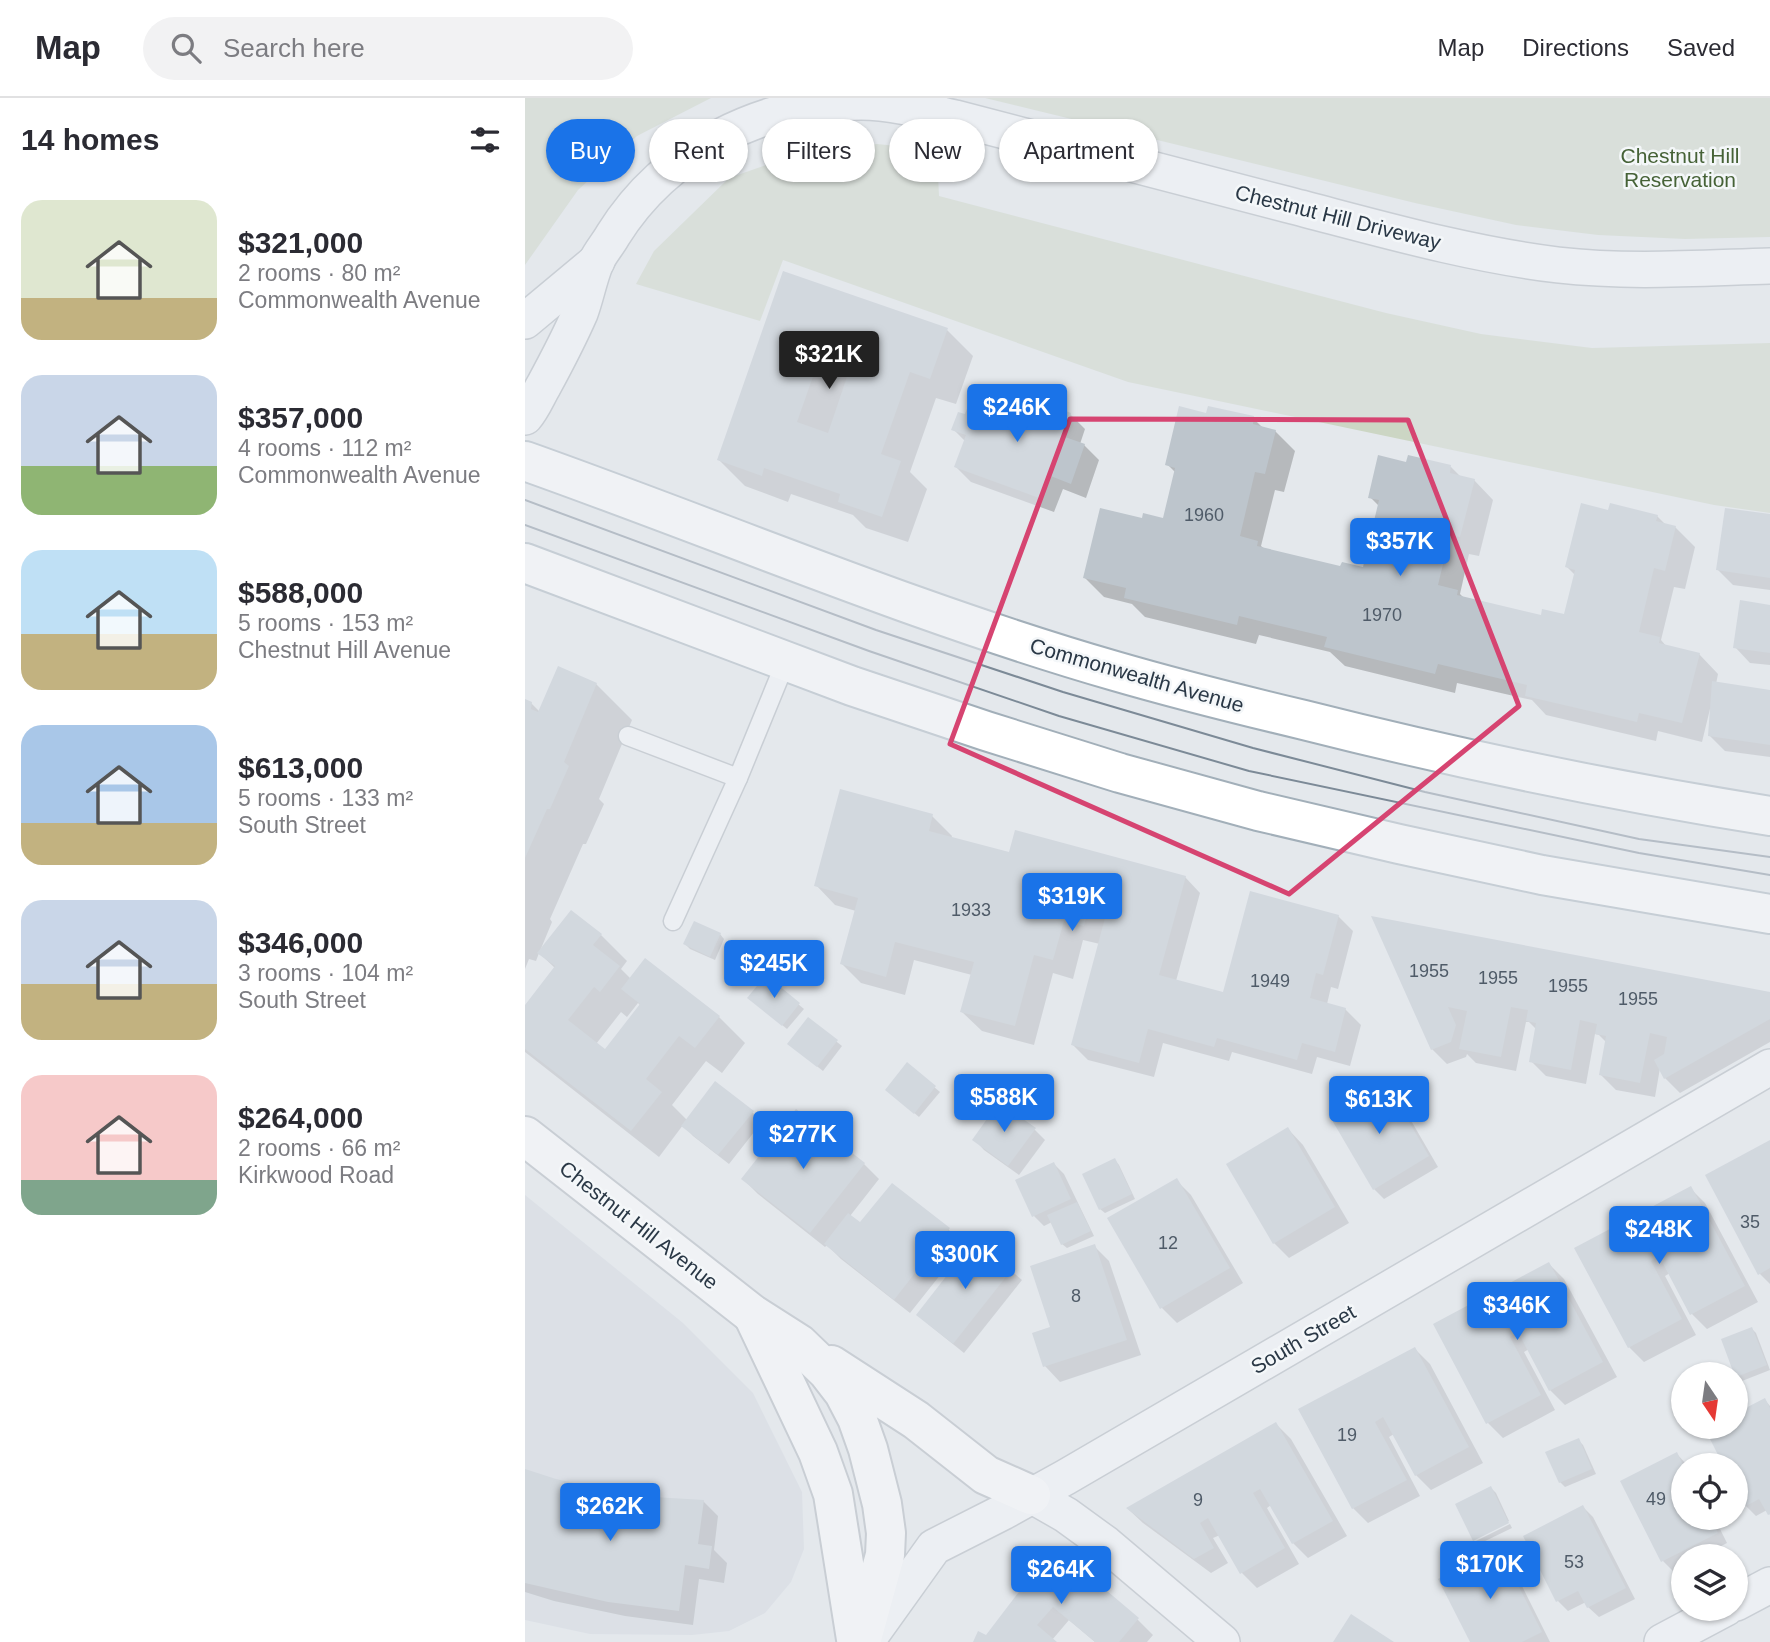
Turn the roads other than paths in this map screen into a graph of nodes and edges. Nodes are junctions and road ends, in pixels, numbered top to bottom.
1 (597, 261) junction
2 (1770, 267) edge
3 (525, 321) edge
4 (525, 417) edge
5 (525, 461) edge
6 (525, 563) edge
7 (786, 661) junction
8 (628, 736) dead end
9 (738, 778) junction
10 (1770, 816) edge
11 (1770, 914) edge
12 (673, 921) dead end
13 (1770, 1067) edge
14 (525, 1136) edge
15 (752, 1314) junction
16 (799, 1344) junction
17 (1031, 1495) junction
18 (1770, 1585) edge
19 (1748, 1597) edge
20 (1701, 1621) edge
21 (861, 1642) edge
22 (1222, 1642) edge
23 (1662, 1642) edge

1 - 2 street, Chestnut Hill Driveway
1 - 3 street, Chestnut Hill Driveway
1 - 4 street, Chestnut Hill Driveway
5 - 10 main road, Commonwealth Avenue
6 - 7 main road
7 - 9 lane
7 - 11 main road
8 - 9 lane
9 - 12 lane
13 - 17 street, South Street
14 - 15 main road, Chestnut Hill Avenue
15 - 16 main road, Chestnut Hill Avenue
15 - 21 main road, Chestnut Hill Avenue
16 - 17 main road
16 - 21 main road, Chestnut Hill Avenue
17 - 21 street, South Street
17 - 22 street
18 - 19 street
20 - 23 street

